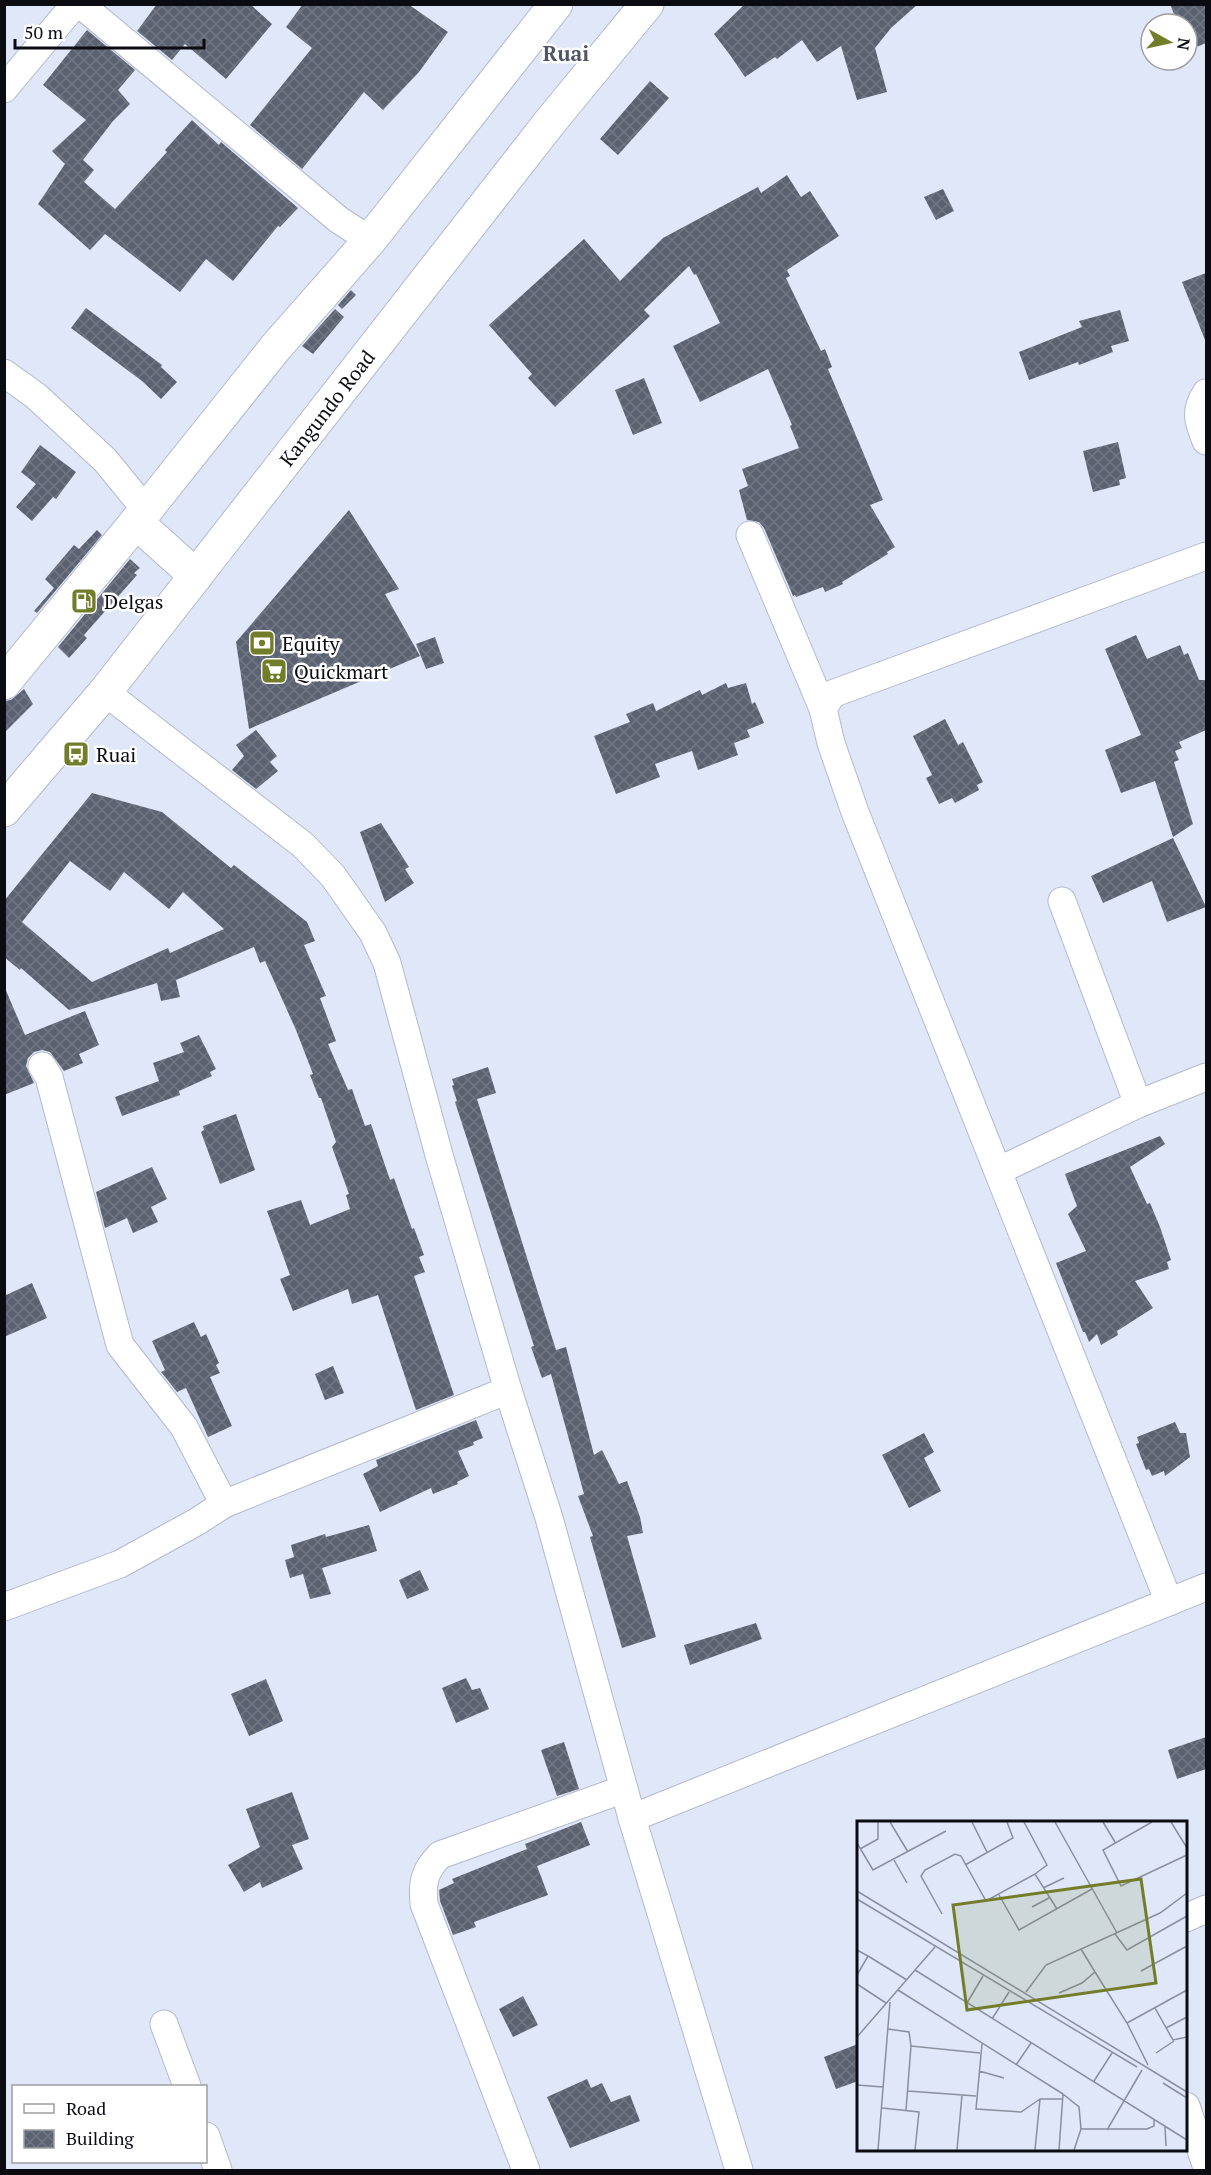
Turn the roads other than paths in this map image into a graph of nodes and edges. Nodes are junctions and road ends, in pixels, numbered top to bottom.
1 (75, 4) edge
2 (80, 4) edge
3 (556, 4) edge
4 (647, 4) edge
5 (4, 89) edge
6 (370, 240) junction
7 (4, 373) edge
8 (1206, 393) edge
9 (1206, 441) edge
10 (141, 516) junction
11 (750, 536) dead end
12 (1206, 556) edge
13 (196, 576) junction
14 (4, 683) edge
15 (105, 692) junction
16 (823, 710) junction
17 (4, 810) edge
18 (1062, 901) dead end
19 (42, 1066) dead end
20 (1206, 1077) edge
21 (1138, 1104) junction
22 (998, 1171) junction
23 (508, 1390) junction
24 (224, 1504) junction
25 (1206, 1587) edge
26 (1169, 1602) junction
27 (4, 1607) edge
28 (624, 1789) junction
29 (632, 1818) junction
30 (1206, 1909) edge
31 (1187, 1917) edge
32 (164, 2024) dead end
33 (187, 2085) edge
34 (1187, 2112) edge
35 (207, 2139) edge
36 (1206, 2165) edge
37 (218, 2170) edge
38 (526, 2170) edge
39 (739, 2170) edge

1 - 5 street
2 - 6 street
3 - 6 highway
4 - 13 highway, Kangundo Road
6 - 10 highway
7 - 10 street
8 - 9 street
10 - 13 highway
10 - 14 highway
11 - 16 street
12 - 16 street
13 - 15 highway, Kangundo Road
15 - 17 highway, Kangundo Road
15 - 23 street
16 - 22 street
18 - 21 street
19 - 24 street
20 - 21 street
21 - 22 street
22 - 26 street
23 - 24 street
23 - 28 street
24 - 27 street
25 - 26 street
26 - 29 street
28 - 29 street
28 - 38 street
29 - 39 street
30 - 31 street
32 - 33 street
34 - 36 street
35 - 37 street

